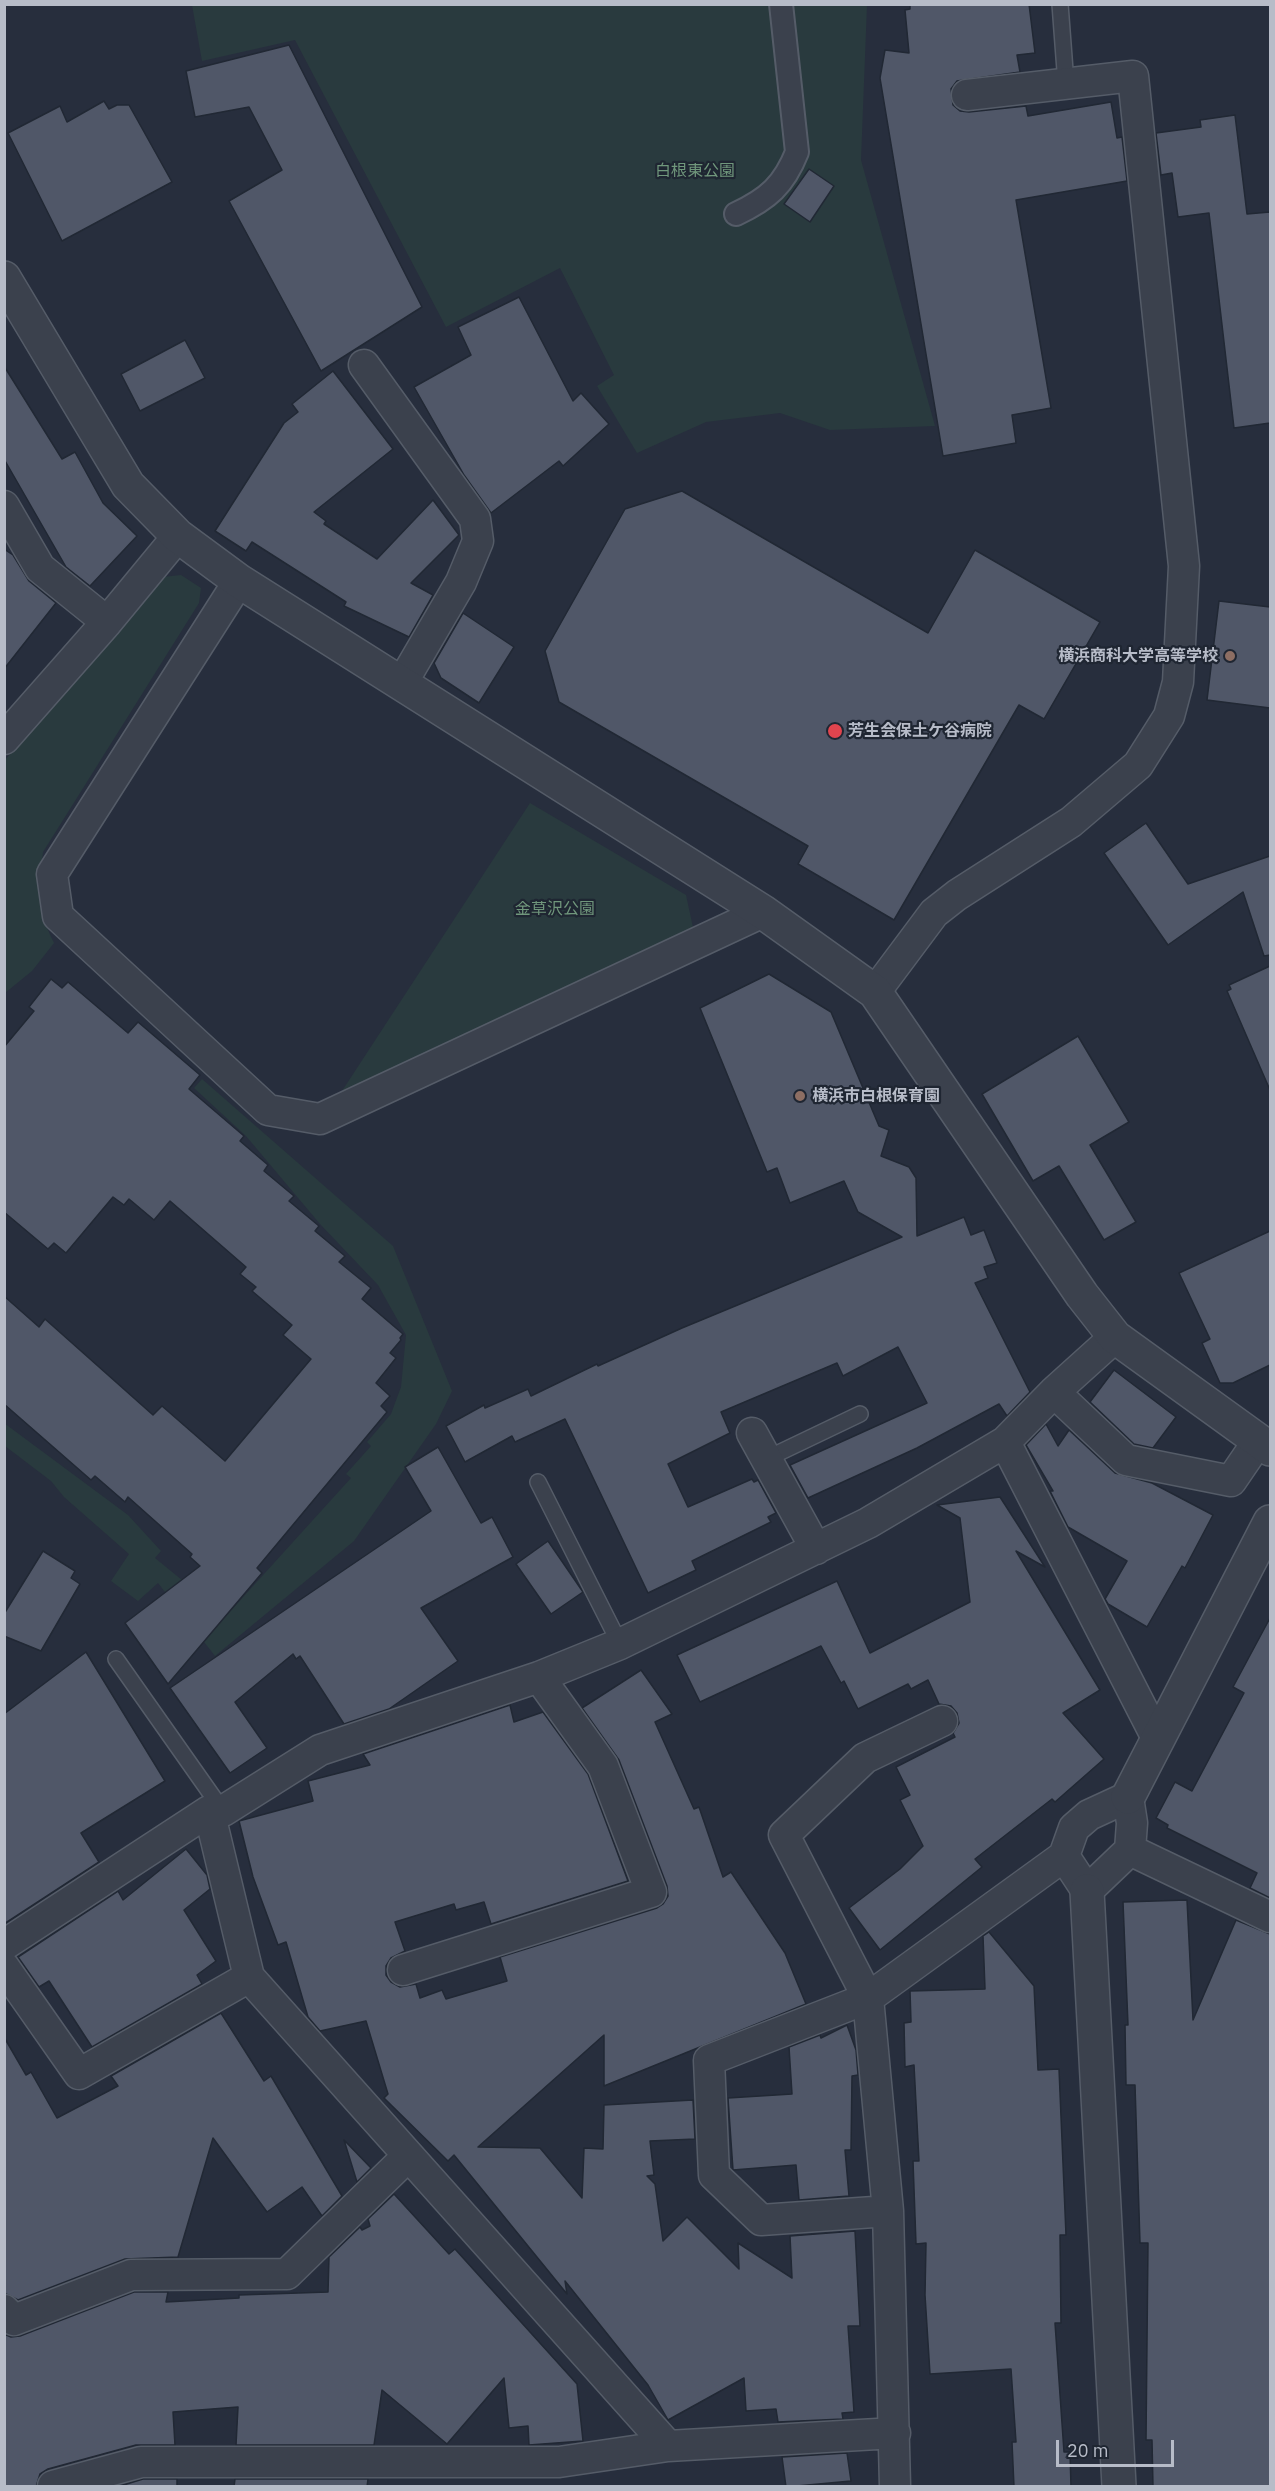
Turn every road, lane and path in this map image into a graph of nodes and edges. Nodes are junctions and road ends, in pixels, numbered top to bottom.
1 (781, 4) edge
2 (1060, 4) edge
3 (1066, 84) junction
4 (967, 95) dead end
5 (736, 214) dead end
6 (4, 278) edge
7 (364, 365) dead end
8 (4, 506) edge
9 (178, 536) junction
10 (239, 581) junction
11 (107, 622) junction
12 (402, 683) junction
13 (4, 739) edge
14 (763, 912) junction
15 (875, 992) junction
16 (1115, 1336) junction
17 (1054, 1392) junction
18 (860, 1413) dead end
19 (752, 1433) dead end
20 (1005, 1442) junction
21 (1265, 1445) edge
22 (766, 1459) junction
23 (538, 1482) dead end
24 (1270, 1522) edge
25 (816, 1549) junction
26 (620, 1644) junction
27 (116, 1659) dead end
28 (539, 1677) junction
29 (942, 1721) dead end
30 (1157, 1738) junction
31 (1128, 1797) junction
32 (216, 1811) junction
33 (1130, 1850) junction
34 (1064, 1856) junction
35 (1088, 1891) junction
36 (1270, 1917) edge
37 (4, 1945) edge
38 (4, 1967) edge
39 (403, 1970) dead end
40 (249, 1977) junction
41 (868, 1998) junction
42 (408, 2156) junction
43 (888, 2211) junction
44 (4, 2310) edge
45 (895, 2433) junction
46 (668, 2446) junction
47 (53, 2487) edge
48 (895, 2487) edge
49 (1119, 2487) edge

1 - 5 street
2 - 3 lane
3 - 4 street
3 - 15 street
6 - 9 street
7 - 12 street
8 - 11 street
9 - 10 street
9 - 11 street
10 - 12 street
10 - 14 street
11 - 13 street
12 - 14 street
14 - 15 street
15 - 16 street
16 - 17 street
16 - 21 street
17 - 20 street
17 - 21 street
18 - 22 lane
19 - 22 street
20 - 25 street
20 - 30 street
22 - 25 street
23 - 26 lane
24 - 30 street
25 - 26 street
26 - 28 street
27 - 32 lane
28 - 32 street
28 - 39 street
29 - 41 street
30 - 31 street
31 - 33 street
31 - 34 street
32 - 37 street
32 - 40 street
33 - 35 street
33 - 36 street
34 - 35 street
34 - 41 street
35 - 49 street
38 - 40 street
40 - 42 street
41 - 43 street
41 - 43 street
42 - 44 street
42 - 46 street
43 - 45 street
45 - 46 street
45 - 48 street
46 - 47 street

